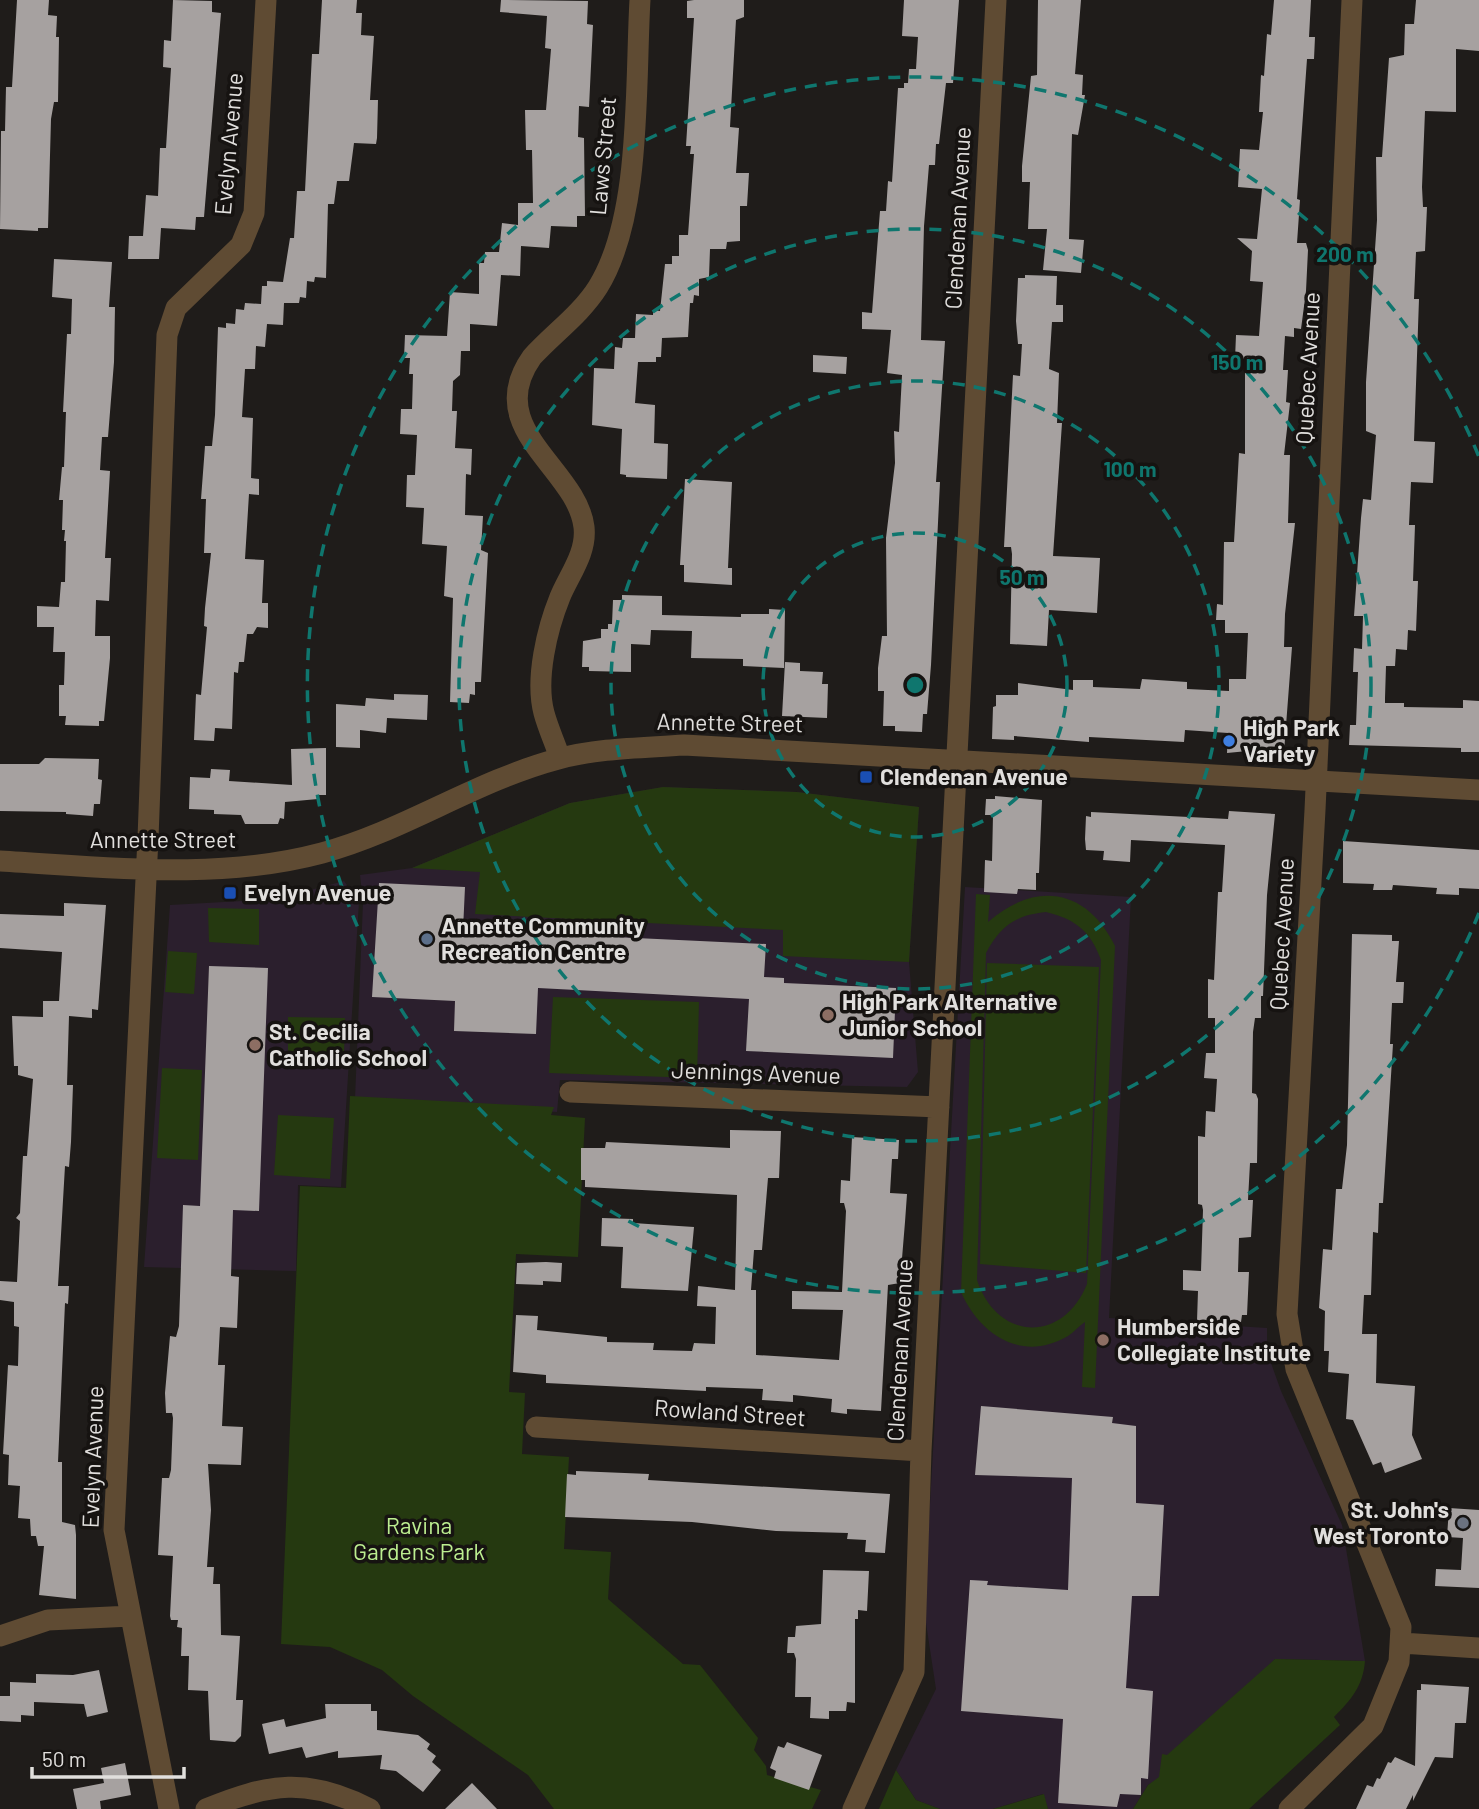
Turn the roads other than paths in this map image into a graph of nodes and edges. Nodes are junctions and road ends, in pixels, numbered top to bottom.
1 (266, 0) edge
2 (640, 0) edge
3 (996, 0) edge
4 (1352, 0) edge
5 (560, 758) junction
6 (957, 760) junction
7 (1315, 780) junction
8 (1479, 790) edge
9 (0, 861) edge
10 (145, 869) junction
11 (570, 1092) dead end
12 (939, 1107) junction
13 (536, 1427) dead end
14 (921, 1451) junction
15 (131, 1616) junction
16 (0, 1636) edge
17 (1401, 1643) junction
18 (1479, 1647) edge
19 (169, 1809) edge
20 (206, 1809) edge
21 (370, 1809) edge
22 (853, 1809) edge
23 (1289, 1809) edge

1 - 10 street, Evelyn Avenue
2 - 5 street, Laws Street
3 - 6 street, Clendenan Avenue
4 - 7 street, Quebec Avenue
5 - 6 street, Annette Street
5 - 10 street, Annette Street
6 - 7 street, Annette Street
6 - 12 street, Clendenan Avenue
7 - 8 street, Annette Street
7 - 17 street, Quebec Avenue
9 - 10 street, Annette Street
10 - 15 street, Evelyn Avenue
11 - 12 street, Jennings Avenue
12 - 14 street, Clendenan Avenue
13 - 14 street, Rowland Street
14 - 22 street, Clendenan Avenue
15 - 16 street
15 - 19 street, Evelyn Avenue
17 - 18 street
17 - 23 street, Quebec Avenue
20 - 21 street

